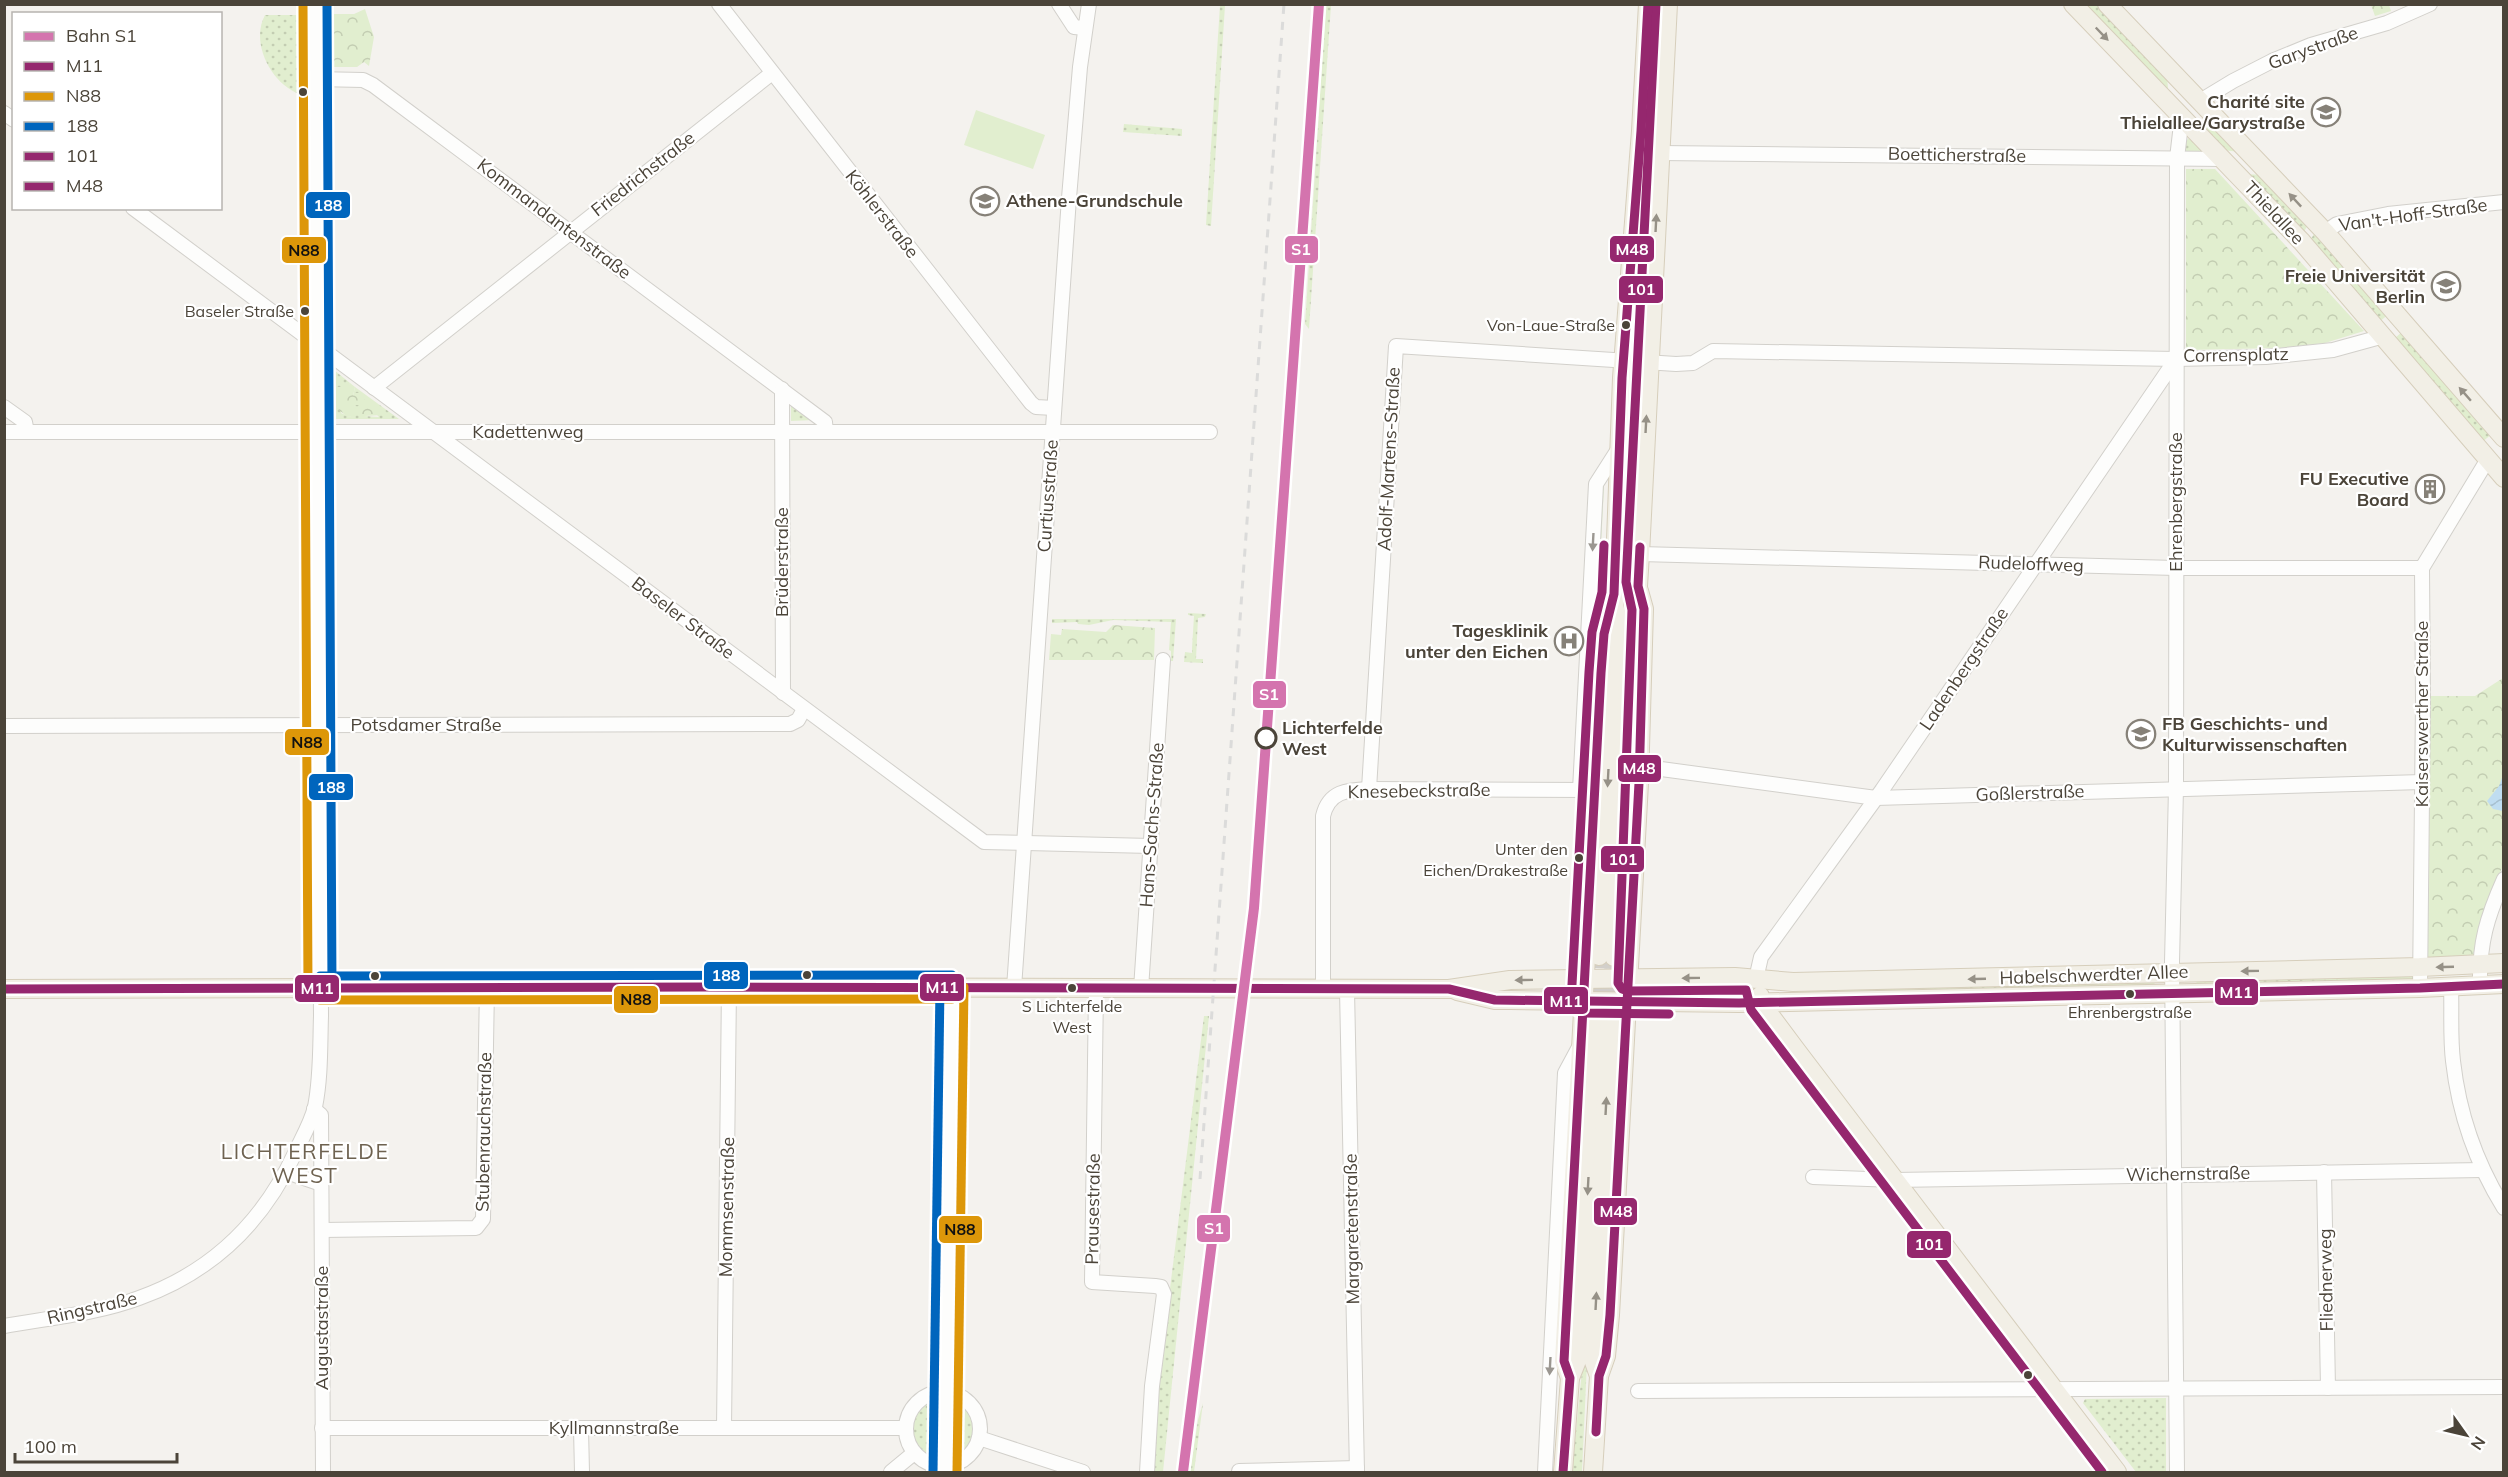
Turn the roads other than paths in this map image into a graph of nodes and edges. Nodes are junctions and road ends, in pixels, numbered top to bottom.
1 (315, 4) edge
2 (719, 4) edge
3 (1059, 4) edge
4 (1089, 4) edge
5 (1648, 4) edge
6 (1668, 4) edge
7 (2073, 4) edge
8 (2107, 4) edge
9 (2430, 4) edge
10 (1085, 28) junction
11 (1645, 48) junction
12 (1666, 48) junction
13 (772, 72) junction
14 (315, 79) junction
15 (2200, 101) junction
16 (2182, 116) junction
17 (1659, 153) junction
18 (2177, 158) junction
19 (2255, 158) junction
20 (2223, 159) junction
21 (2504, 202) edge
22 (136, 210) edge
23 (571, 232) junction
24 (2325, 232) junction
25 (2402, 321) junction
26 (2384, 336) junction
27 (317, 345) junction
28 (2176, 359) junction
29 (1623, 360) junction
30 (1650, 362) junction
31 (374, 387) junction
32 (782, 389) junction
33 (4, 407) edge
34 (1054, 408) junction
35 (782, 431) junction
36 (1052, 431) junction
37 (4, 432) edge
38 (27, 432) junction
39 (317, 432) junction
40 (434, 432) junction
41 (826, 432) junction
42 (1210, 432) dead end
43 (2504, 438) edge
44 (2504, 444) edge
45 (1620, 446) junction
46 (2488, 459) junction
47 (2504, 478) edge
48 (1640, 554) junction
49 (2036, 564) junction
50 (2176, 568) junction
51 (2422, 568) junction
52 (1638, 586) junction
53 (1614, 594) junction
54 (1163, 660) dead end
55 (783, 693) junction
56 (804, 709) junction
57 (4, 726) edge
58 (318, 726) junction
59 (1639, 766) junction
60 (2422, 782) junction
61 (2176, 788) junction
62 (1369, 789) junction
63 (1587, 790) junction
64 (1876, 798) junction
65 (1024, 843) junction
66 (1151, 846) junction
67 (2504, 879) edge
68 (2504, 963) edge
69 (2479, 965) junction
70 (2420, 967) junction
71 (2172, 973) junction
72 (1584, 979) junction
73 (1629, 979) junction
74 (1756, 979) junction
75 (2504, 984) edge
76 (2480, 986) junction
77 (487, 987) junction
78 (729, 987) junction
79 (952, 987) junction
80 (2451, 987) junction
81 (320, 988) junction
82 (1014, 988) junction
83 (2420, 988) junction
84 (4, 989) edge
85 (1096, 989) junction
86 (1141, 989) junction
87 (1449, 989) junction
88 (1323, 990) junction
89 (1347, 990) junction
90 (2172, 994) junction
91 (1583, 1001) junction
92 (1628, 1002) junction
93 (1761, 1003) junction
94 (1581, 1044) junction
95 (314, 1109) junction
96 (2482, 1170) junction
97 (286, 1172) junction
98 (2325, 1172) junction
99 (2174, 1174) junction
100 (1813, 1177) dead end
101 (1895, 1180) junction
102 (321, 1184) junction
103 (2504, 1208) edge
104 (322, 1230) junction
105 (4, 1326) edge
106 (1599, 1376) junction
107 (1570, 1378) junction
108 (2504, 1387) edge
109 (2328, 1388) junction
110 (2176, 1389) junction
111 (2054, 1390) junction
112 (1638, 1391) dead end
113 (946, 1392) junction
114 (322, 1428) junction
115 (724, 1428) junction
116 (906, 1428) junction
117 (581, 1429) junction
118 (979, 1438) junction
119 (914, 1453) junction
120 (945, 1470) edge
121 (1357, 1470) edge
122 (1239, 1471) edge
123 (323, 1473) edge
124 (582, 1473) edge
125 (891, 1473) edge
126 (1083, 1473) edge
127 (1147, 1473) edge
128 (1545, 1473) edge
129 (1563, 1473) edge
130 (1593, 1473) edge
131 (2117, 1473) edge
132 (2177, 1473) edge

1 - 14 street, Ringstraße
2 - 13 street, Köhlerstraße
3 - 10 street
4 - 10 street, Curtiusstraße
5 - 11 main road
6 - 12 main road
7 -> 16 main road, Thielallee
8 - 15 main road, Thielallee
9 - 15 street, Garystraße
10 - 34 street, Curtiusstraße
11 - 12 main road
11 - 29 main road
12 - 17 main road
13 - 23 street, Friedrichstraße
13 - 34 street, Köhlerstraße
14 - 23 street, Kommandantenstraße
14 - 27 street, Ringstraße
15 - 16 main road
15 - 19 main road, Thielallee
16 - 18 street
16 - 20 main road, Thielallee
17 - 18 street, Boetticherstraße
30 -> 17 main road
18 - 20 street, Boetticherstraße
18 - 28 street, Corrensplatz
19 - 20 main road, Boetticherstraße
24 -> 19 main road, Thielallee
20 - 26 main road, Thielallee
21 - 24 street, Van't-Hoff-Straße
22 - 27 street, Baseler Straße
23 - 31 street, Friedrichstraße
23 - 32 street, Kommandantenstraße
24 - 25 main road, Thielallee
25 - 26 main road
43 -> 25 main road, Thielallee
26 - 28 street, Corrensplatz
26 - 46 main road, Thielallee
27 - 31 street, Baseler Straße
27 - 39 street, Ringstraße
28 - 30 street
28 - 49 street, Ladenbergstraße
28 - 50 street, Ehrenbergstraße
29 - 30 street, Adolf-Martens-Straße
29 - 45 main road
29 - 62 street, Adolf-Martens-Straße
48 -> 30 main road
31 - 40 street, Baseler Straße
32 - 35 street
32 - 41 street, Kommandantenstraße
33 - 38 street
34 - 36 street, Curtiusstraße
35 - 40 street, Kadettenweg
35 - 41 street, Kadettenweg
35 - 55 street, Brüderstraße
36 - 41 street, Kadettenweg
36 - 42 street, Kadettenweg
36 - 65 street, Curtiusstraße
37 - 38 street, Kadettenweg
38 - 39 street, Kadettenweg
39 - 40 street, Kadettenweg
39 - 58 street, Ringstraße
40 - 55 street, Baseler Straße
44 - 46 main road
45 - 53 main road
45 -> 63 street
46 - 47 main road, Thielallee
46 - 51 street
48 - 49 street, Rudeloffweg
48 - 52 main road
49 - 50 street, Rudeloffweg
49 - 64 street, Ladenbergstraße
50 - 51 street, Rudeloffweg
50 - 61 street, Ehrenbergstraße
51 - 60 street, Kaiserswerther Straße
53 -> 52 main road
52 - 59 main road
53 - 63 main road
54 - 66 street, Hans-Sachs-Straße
55 - 56 street, Baseler Straße
56 - 58 street, Potsdamer Straße
56 - 65 street, Baseler Straße
57 - 58 street, Potsdamer Straße
58 - 81 street, Ringstraße
59 - 64 street, Goßlerstraße
59 - 73 main road
60 - 61 street, Goßlerstraße
60 - 70 street, Kaiserswerther Straße
61 - 64 street, Goßlerstraße
61 - 71 street, Ehrenbergstraße
62 - 63 street, Knesebeckstraße
62 - 88 street, Knesebeckstraße
63 - 72 main road
64 - 74 street, Ladenbergstraße
65 - 66 street, Baseler Straße
65 - 82 street, Curtiusstraße
66 - 86 street, Hans-Sachs-Straße
67 - 69 street
68 - 69 main road, Habelschwerdter Allee
69 -> 70 main road, Habelschwerdter Allee
69 - 76 street
70 -> 71 main road, Habelschwerdter Allee
70 - 83 street, Kaiserswerther Straße
71 -> 74 main road, Habelschwerdter Allee
71 - 90 street, Ehrenbergstraße
72 - 73 main road, Habelschwerdter Allee
72 -> 87 main road, Habelschwerdter Allee
72 - 91 main road
74 -> 73 main road, Habelschwerdter Allee
73 - 92 main road
74 - 93 main road
75 - 76 main road, Habelschwerdter Allee
76 - 80 main road, Habelschwerdter Allee
77 - 78 main road
77 - 81 main road
77 - 104 street, Stubenrauchstraße
78 - 79 main road
78 - 115 street, Mommsenstraße
79 - 82 main road
79 - 113 street
80 - 83 main road, Habelschwerdter Allee
80 - 96 street
81 - 84 main road
81 - 95 street, Ringstraße
82 - 85 main road
83 - 90 main road, Habelschwerdter Allee
85 - 86 main road
85 - 127 street, Prausestraße
86 - 88 main road
87 - 89 main road
87 - 91 main road, Habelschwerdter Allee
88 - 89 main road
89 - 121 street, Margaretenstraße
90 - 93 main road, Habelschwerdter Allee
90 - 99 street, Ehrenbergstraße
91 - 92 main road, Habelschwerdter Allee
91 - 94 main road
92 - 93 main road, Habelschwerdter Allee
92 - 106 main road
93 - 101 main road
94 - 107 main road
94 -> 128 street
95 - 97 street, Ringstraße
95 - 102 street, Augustastraße
96 - 98 street, Wichernstraße
96 - 103 street
97 - 102 street
97 - 105 street, Ringstraße
98 - 99 street, Wichernstraße
98 - 109 street, Fliednerweg
99 - 101 street, Wichernstraße
99 - 110 street, Ehrenbergstraße
100 - 101 street, Wichernstraße
101 - 111 main road
102 - 104 street, Augustastraße
104 - 114 street, Augustastraße
106 -> 107 main road
106 - 130 main road
107 - 129 main road
108 - 109 street
109 - 110 street
110 - 111 street
110 - 132 street, Ehrenbergstraße
111 - 112 street
111 - 131 main road
113 - 116 street
113 - 118 street
113 - 120 street
114 - 117 street, Kyllmannstraße
114 - 123 street, Augustastraße
115 - 116 street, Kyllmannstraße
115 - 117 street, Kyllmannstraße
116 - 119 street
117 - 124 street
118 - 120 street
118 - 126 street
119 - 120 street
119 - 125 street
121 - 122 street, Margaretenstraße

